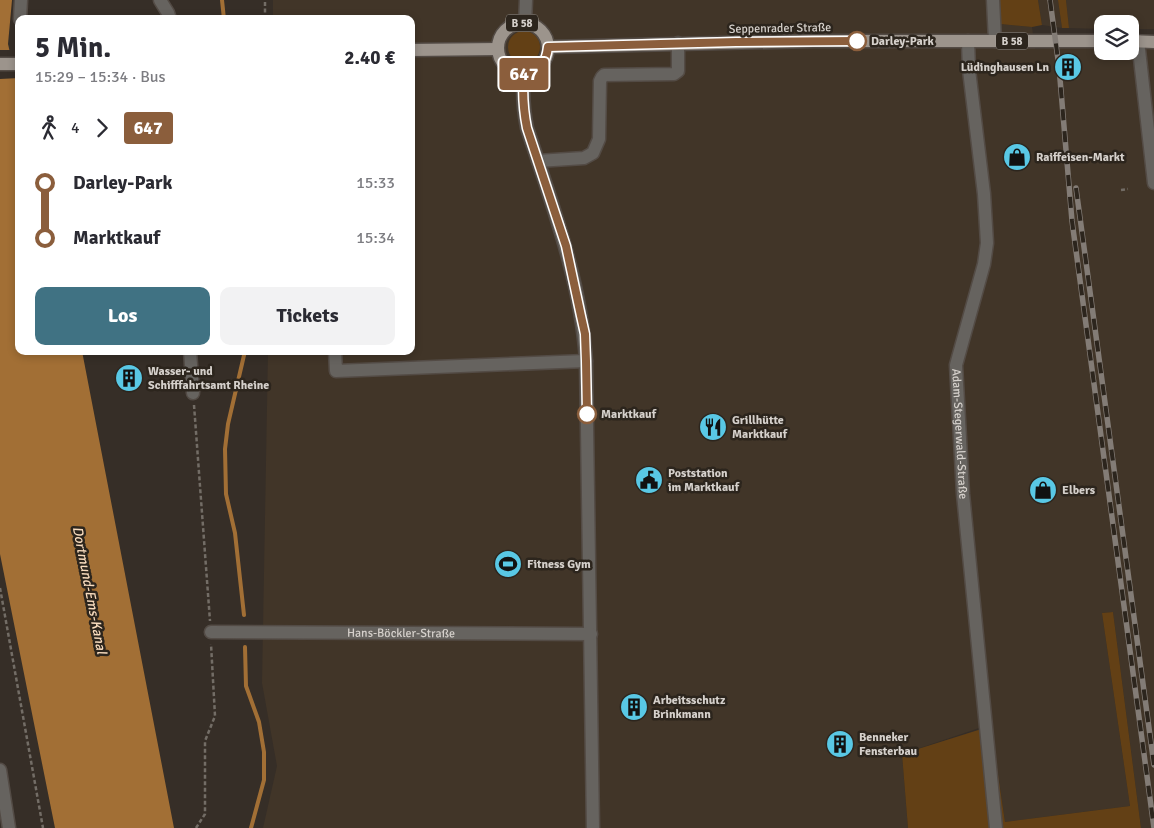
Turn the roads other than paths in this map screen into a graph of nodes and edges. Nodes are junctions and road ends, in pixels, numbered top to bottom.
1 (21, 0) edge
2 (160, 0) edge
3 (526, 0) edge
4 (993, 0) edge
5 (20, 15) edge
6 (169, 15) edge
7 (525, 23) junction
8 (968, 41) junction
9 (995, 41) junction
10 (1094, 41) edge
11 (1139, 42) edge
12 (1154, 42) edge
13 (678, 43) junction
14 (548, 47) junction
15 (497, 49) junction
16 (415, 50) edge
17 (1137, 60) edge
18 (0, 64) edge
19 (15, 64) edge
20 (524, 73) junction
21 (1152, 141) edge
22 (538, 160) junction
23 (1154, 183) edge
24 (190, 355) edge
25 (335, 355) edge
26 (586, 361) junction
27 (193, 393) road end
28 (211, 632) road end
29 (590, 634) junction
30 (0, 770) edge
31 (9, 828) edge
32 (593, 828) edge
33 (996, 828) edge

1 - 5 street
2 - 6 street
3 - 7 street
4 - 9 street
7 - 14 main road, B 58
7 - 15 main road, B 58
8 - 9 main road, Seppenrader Straße / B 58
8 - 13 main road, Seppenrader Straße / B 58
8 - 33 street, Adam-Stegerwald-Straße
9 - 10 main road, Seppenrader Straße / B 58
11 - 12 main road
13 - 14 main road, Seppenrader Straße / B 58
13 - 22 street
14 - 20 main road, B 58
15 - 16 main road
15 - 20 main road
17 - 21 street
18 - 19 main road
20 - 22 street
21 - 23 street
22 - 26 street
24 - 27 street
25 - 26 street
26 - 29 street
28 - 29 street, Hans-Böckler-Straße
29 - 32 street
30 - 31 street

